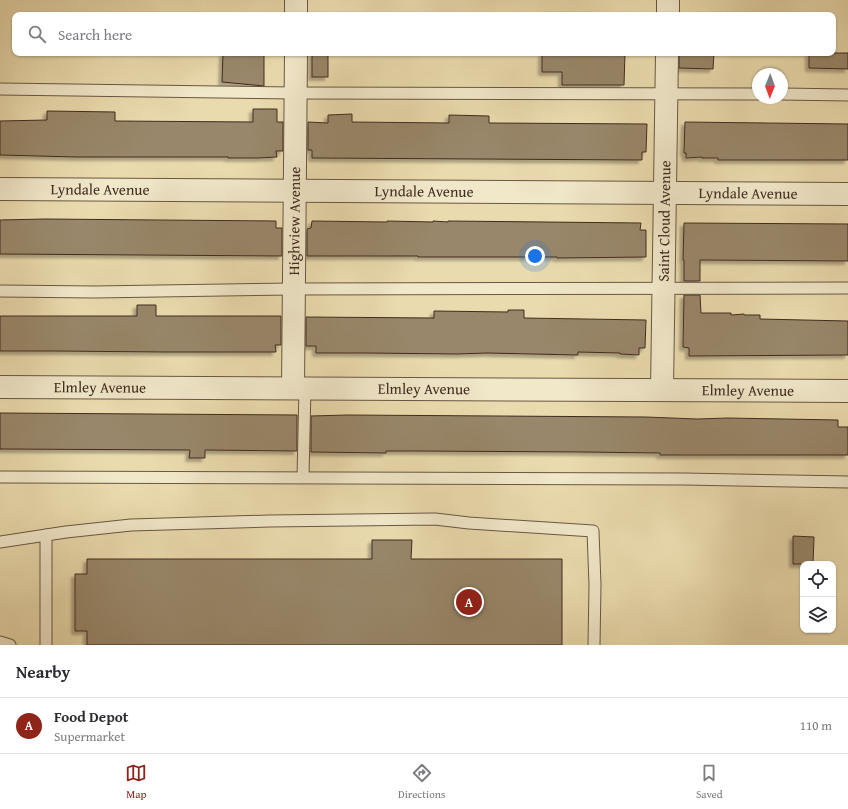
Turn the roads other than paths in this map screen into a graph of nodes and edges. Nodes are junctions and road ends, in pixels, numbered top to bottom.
1 (296, 0) edge
2 (668, 0) edge
3 (296, 12) edge
4 (668, 12) edge
5 (296, 56) edge
6 (667, 56) edge
7 (0, 89) edge
8 (295, 92) junction
9 (666, 94) junction
10 (752, 94) edge
11 (788, 94) edge
12 (848, 95) edge
13 (0, 189) edge
14 (294, 191) junction
15 (665, 193) junction
16 (848, 194) edge
17 (663, 288) junction
18 (848, 288) edge
19 (294, 289) junction
20 (0, 291) edge
21 (0, 387) edge
22 (299, 388) junction
23 (662, 390) junction
24 (848, 391) edge
25 (0, 477) edge
26 (303, 477) junction
27 (848, 482) edge
28 (46, 535) junction
29 (0, 542) edge
30 (0, 642) edge
31 (10, 645) edge
32 (46, 645) edge
33 (594, 645) edge

1 - 3 street
2 - 4 street
5 - 8 street, Highview Avenue
6 - 9 street, Saint Cloud Avenue
7 - 8 lane
8 - 9 lane
8 - 14 street, Highview Avenue
9 - 10 lane
9 - 15 street, Saint Cloud Avenue
11 - 12 lane
13 - 14 street, Lyndale Avenue
14 - 15 street, Lyndale Avenue
14 - 19 street, Highview Avenue
15 - 16 street, Lyndale Avenue
15 - 17 street, Saint Cloud Avenue
17 - 18 lane
17 - 19 lane
17 - 23 street, Saint Cloud Avenue
19 - 20 lane
19 - 22 street, Highview Avenue
21 - 22 street, Elmley Avenue
22 - 23 street, Elmley Avenue
22 - 26 lane
23 - 24 street, Elmley Avenue
25 - 26 lane
26 - 27 lane
28 - 29 lane
28 - 32 lane
28 - 33 lane
30 - 31 lane

